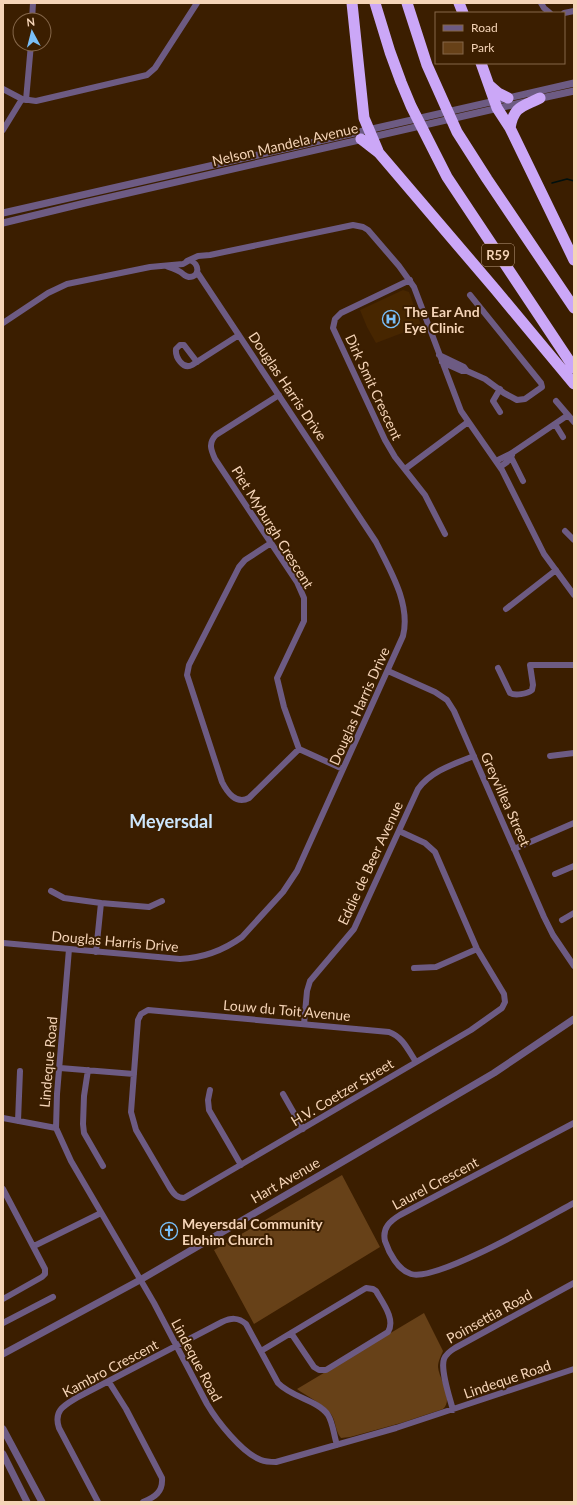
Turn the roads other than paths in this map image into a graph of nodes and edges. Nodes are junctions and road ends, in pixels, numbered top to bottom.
1 (198, 3) edge
2 (352, 3) edge
3 (375, 3) edge
4 (407, 3) edge
5 (541, 3) edge
6 (549, 12) edge
7 (30, 52) edge
8 (481, 64) edge
9 (574, 83) edge
10 (489, 84) junction
11 (3, 89) edge
12 (574, 91) edge
13 (508, 98) junction
14 (540, 98) junction
15 (24, 100) junction
16 (496, 105) junction
17 (510, 128) junction
18 (3, 130) edge
19 (367, 135) junction
20 (3, 213) edge
21 (3, 223) edge
22 (210, 255) junction
23 (574, 260) edge
24 (185, 263) junction
25 (166, 266) junction
26 (197, 269) junction
27 (182, 273) junction
28 (190, 277) junction
29 (410, 280) junction
30 (204, 285) junction
31 (470, 295) dead end
32 (574, 308) edge
33 (3, 324) edge
34 (239, 335) junction
35 (439, 355) junction
36 (197, 362) dead end
37 (442, 362) junction
38 (574, 368) edge
39 (467, 371) junction
40 (574, 384) edge
41 (500, 389) junction
42 (279, 395) junction
43 (556, 401) dead end
44 (500, 412) dead end
45 (568, 415) junction
46 (468, 422) junction
47 (574, 422) edge
48 (555, 424) junction
49 (564, 437) dead end
50 (512, 455) junction
51 (498, 464) junction
52 (405, 469) junction
53 (522, 481) dead end
54 (565, 531) dead end
55 (445, 534) dead end
56 (574, 540) edge
57 (271, 543) junction
58 (556, 570) junction
59 (573, 591) edge
60 (506, 609) dead end
61 (574, 665) edge
62 (498, 668) dead end
63 (388, 670) junction
64 (299, 749) junction
65 (574, 753) edge
66 (474, 756) junction
67 (550, 756) dead end
68 (344, 769) junction
69 (574, 823) edge
70 (399, 831) junction
71 (514, 849) junction
72 (574, 866) edge
73 (555, 874) dead end
74 (51, 890) dead end
75 (162, 901) dead end
76 (101, 903) junction
77 (574, 914) edge
78 (562, 920) dead end
79 (3, 943) edge
80 (68, 949) junction
81 (477, 949) junction
82 (96, 952) junction
83 (574, 966) edge
84 (414, 968) dead end
85 (142, 1013) joint
86 (574, 1019) edge
87 (304, 1024) junction
88 (416, 1062) junction
89 (60, 1068) junction
90 (88, 1070) junction
91 (20, 1071) dead end
92 (134, 1074) junction
93 (210, 1090) dead end
94 (283, 1094) dead end
95 (3, 1118) edge
96 (18, 1121) junction
97 (574, 1123) edge
98 (56, 1128) junction
99 (303, 1129) junction
100 (241, 1165) junction
101 (103, 1166) dead end
102 (3, 1189) edge
103 (571, 1205) edge
104 (101, 1213) junction
105 (34, 1246) junction
106 (140, 1280) junction
107 (574, 1283) edge
108 (53, 1297) dead end
109 (3, 1299) edge
110 (3, 1323) edge
111 (291, 1333) junction
112 (176, 1347) junction
113 (261, 1351) junction
114 (3, 1354) edge
115 (574, 1369) edge
116 (109, 1382) junction
117 (453, 1410) junction
118 (3, 1429) edge
119 (337, 1445) junction
120 (3, 1454) edge
121 (27, 1502) edge
122 (42, 1502) edge
123 (98, 1502) edge
124 (143, 1502) edge

1 - 15 street
2 - 19 highway
3 - 38 highway, R59
4 - 32 highway, R59
5 - 6 street
7 - 15 street
8 - 10 highway
9 - 13 street, Nelson Mandela Avenue
10 - 13 highway
10 - 16 highway
11 - 15 street
12 - 14 street, Nelson Mandela Avenue
13 - 16 street, Nelson Mandela Avenue
14 - 16 street, Nelson Mandela Avenue
14 - 17 highway
15 - 18 street
16 - 17 highway
16 - 19 street, Nelson Mandela Avenue
17 - 23 highway
19 - 20 street, Nelson Mandela Avenue
19 - 21 street, Nelson Mandela Avenue
19 - 40 highway
22 - 24 street, Douglas Harris Drive
22 - 26 street
22 - 29 street, Douglas Harris Drive
24 - 25 street, Douglas Harris Drive
24 - 26 street
24 - 27 street
25 - 27 street, Douglas Harris Drive
25 - 33 street, Douglas Harris Drive
26 - 28 street
26 - 30 street
27 - 28 street, Douglas Harris Drive
28 - 30 street, Douglas Harris Drive
29 - 35 street, Douglas Harris Drive
29 - 52 street, Dirk Smit Crescent
30 - 34 street, Douglas Harris Drive
31 - 41 street
34 - 36 street
34 - 42 street, Douglas Harris Drive
35 - 37 street, Douglas Harris Drive
35 - 39 street
37 - 39 street
37 - 46 street, Douglas Harris Drive
39 - 41 street
41 - 44 street
42 - 57 street, Piet Myburgh Crescent
42 - 63 street, Douglas Harris Drive
43 - 45 street
45 - 47 street
45 - 48 street
46 - 51 street, Douglas Harris Drive
46 - 52 street
48 - 49 street
48 - 50 street
50 - 51 street
50 - 53 street
51 - 58 street, Douglas Harris Drive
52 - 55 street
54 - 56 street
57 - 64 street, Piet Myburgh Crescent
57 - 64 street
58 - 59 street, Douglas Harris Drive
58 - 60 street
61 - 62 street
63 - 66 street, Greyvillea Street
63 - 68 street, Douglas Harris Drive
64 - 68 street
65 - 67 street
66 - 70 street, Eddie de Beer Avenue
66 - 71 street, Greyvillea Street
68 - 82 street, Douglas Harris Drive
69 - 71 street
70 - 81 street, H.V. Coetzer Street
70 - 87 street, Eddie de Beer Avenue
71 - 83 street, Greyvillea Street
72 - 73 street
74 - 76 street
75 - 76 street
76 - 82 street
77 - 78 street
79 - 80 street, Douglas Harris Drive
80 - 82 street, Douglas Harris Drive
80 - 89 street, Lindeque Road
81 - 84 street
81 - 88 street, H.V. Coetzer Street
85 - 87 street, Louw du Toit Avenue
85 - 92 street, H.V. Coetzer Street
86 - 106 street, Hart Avenue
87 - 88 street, Louw du Toit Avenue
88 - 99 street, H.V. Coetzer Street
89 - 90 street
89 - 98 street, Lindeque Road
90 - 92 street
90 - 101 street
91 - 96 street
92 - 100 street, H.V. Coetzer Street
93 - 100 street
94 - 99 street
95 - 96 street
96 - 98 street
97 - 103 street, Laurel Crescent
98 - 104 street, Lindeque Road
99 - 100 street, H.V. Coetzer Street
102 - 105 street
104 - 105 street
104 - 106 street, Lindeque Road
105 - 109 street
106 - 112 street, Lindeque Road
106 - 114 street, Hart Avenue
107 - 117 street, Poinsettia Road
108 - 110 street
111 - 111 street
111 - 113 street
112 - 113 street, Kambro Crescent
112 - 116 street, Kambro Crescent
112 - 119 street, Lindeque Road
113 - 119 street, Kambro Crescent
115 - 117 street, Lindeque Road
116 - 123 street, Kambro Crescent
116 - 124 street
117 - 119 street, Lindeque Road
118 - 122 street
120 - 121 street

